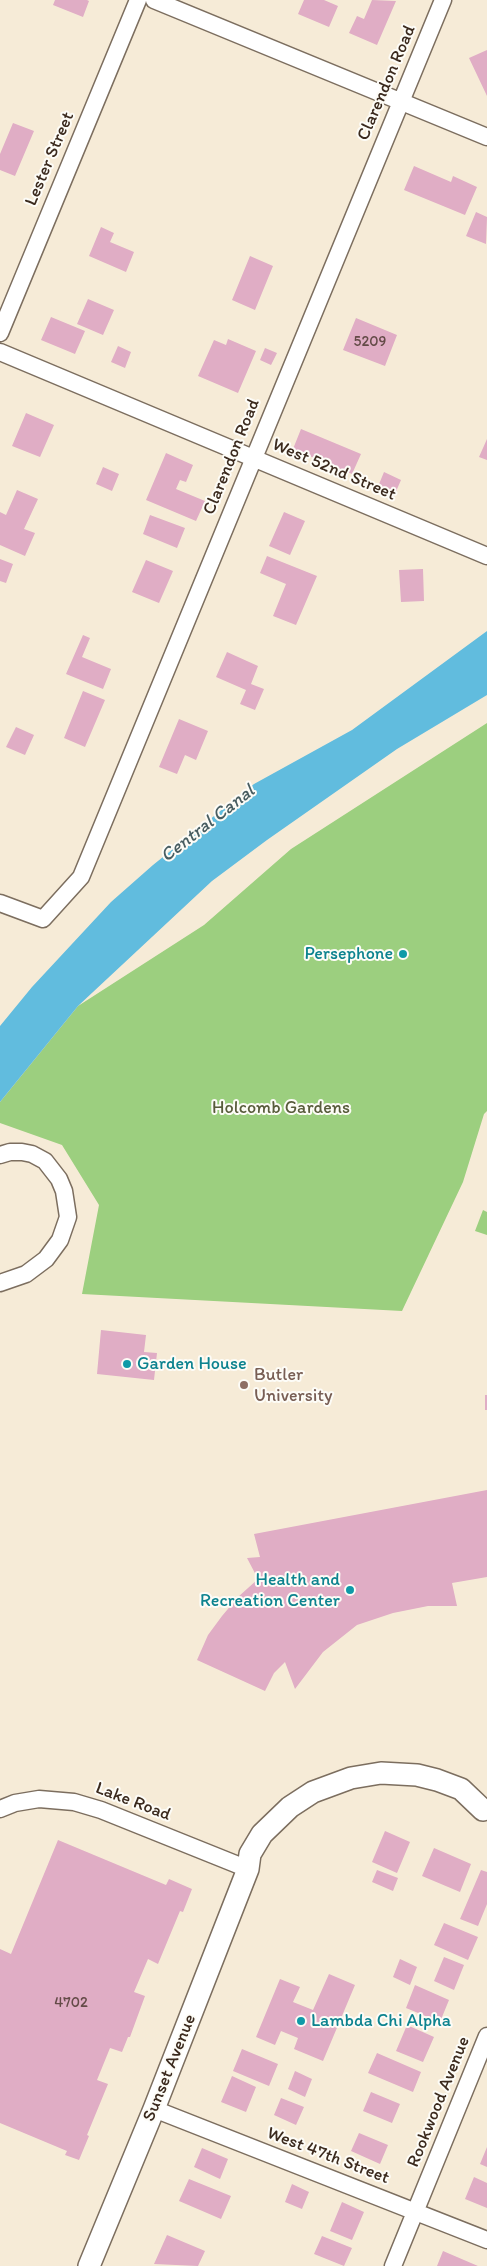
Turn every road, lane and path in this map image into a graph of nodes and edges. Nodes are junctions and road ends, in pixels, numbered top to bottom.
1 (138, 0) edge
2 (154, 0) edge
3 (443, 0) edge
4 (401, 102) junction
5 (487, 137) edge
6 (0, 333) edge
7 (0, 352) edge
8 (253, 458) junction
9 (487, 556) edge
10 (0, 903) edge
11 (0, 1156) edge
12 (0, 1283) edge
13 (0, 1809) edge
14 (485, 1810) edge
15 (248, 1868) junction
16 (487, 2036) edge
17 (154, 2110) junction
18 (416, 2211) junction
19 (487, 2240) edge
20 (89, 2266) edge
21 (393, 2266) edge

1 - 6 street, Lester Street
2 - 4 street
3 - 4 street, Clarendon Road
4 - 5 street
4 - 8 street, Clarendon Road
7 - 8 street, West 52nd Street
8 - 9 street, West 52nd Street
8 - 10 street, Clarendon Road
11 - 12 street
13 - 15 street, Lake Road
14 - 15 street, Sunset Avenue
15 - 17 street, Sunset Avenue
16 - 18 street, Rookwood Avenue
17 - 18 street, West 47th Street
17 - 20 street, Sunset Avenue
18 - 19 street, West 47th Street
18 - 21 street, Rookwood Avenue

